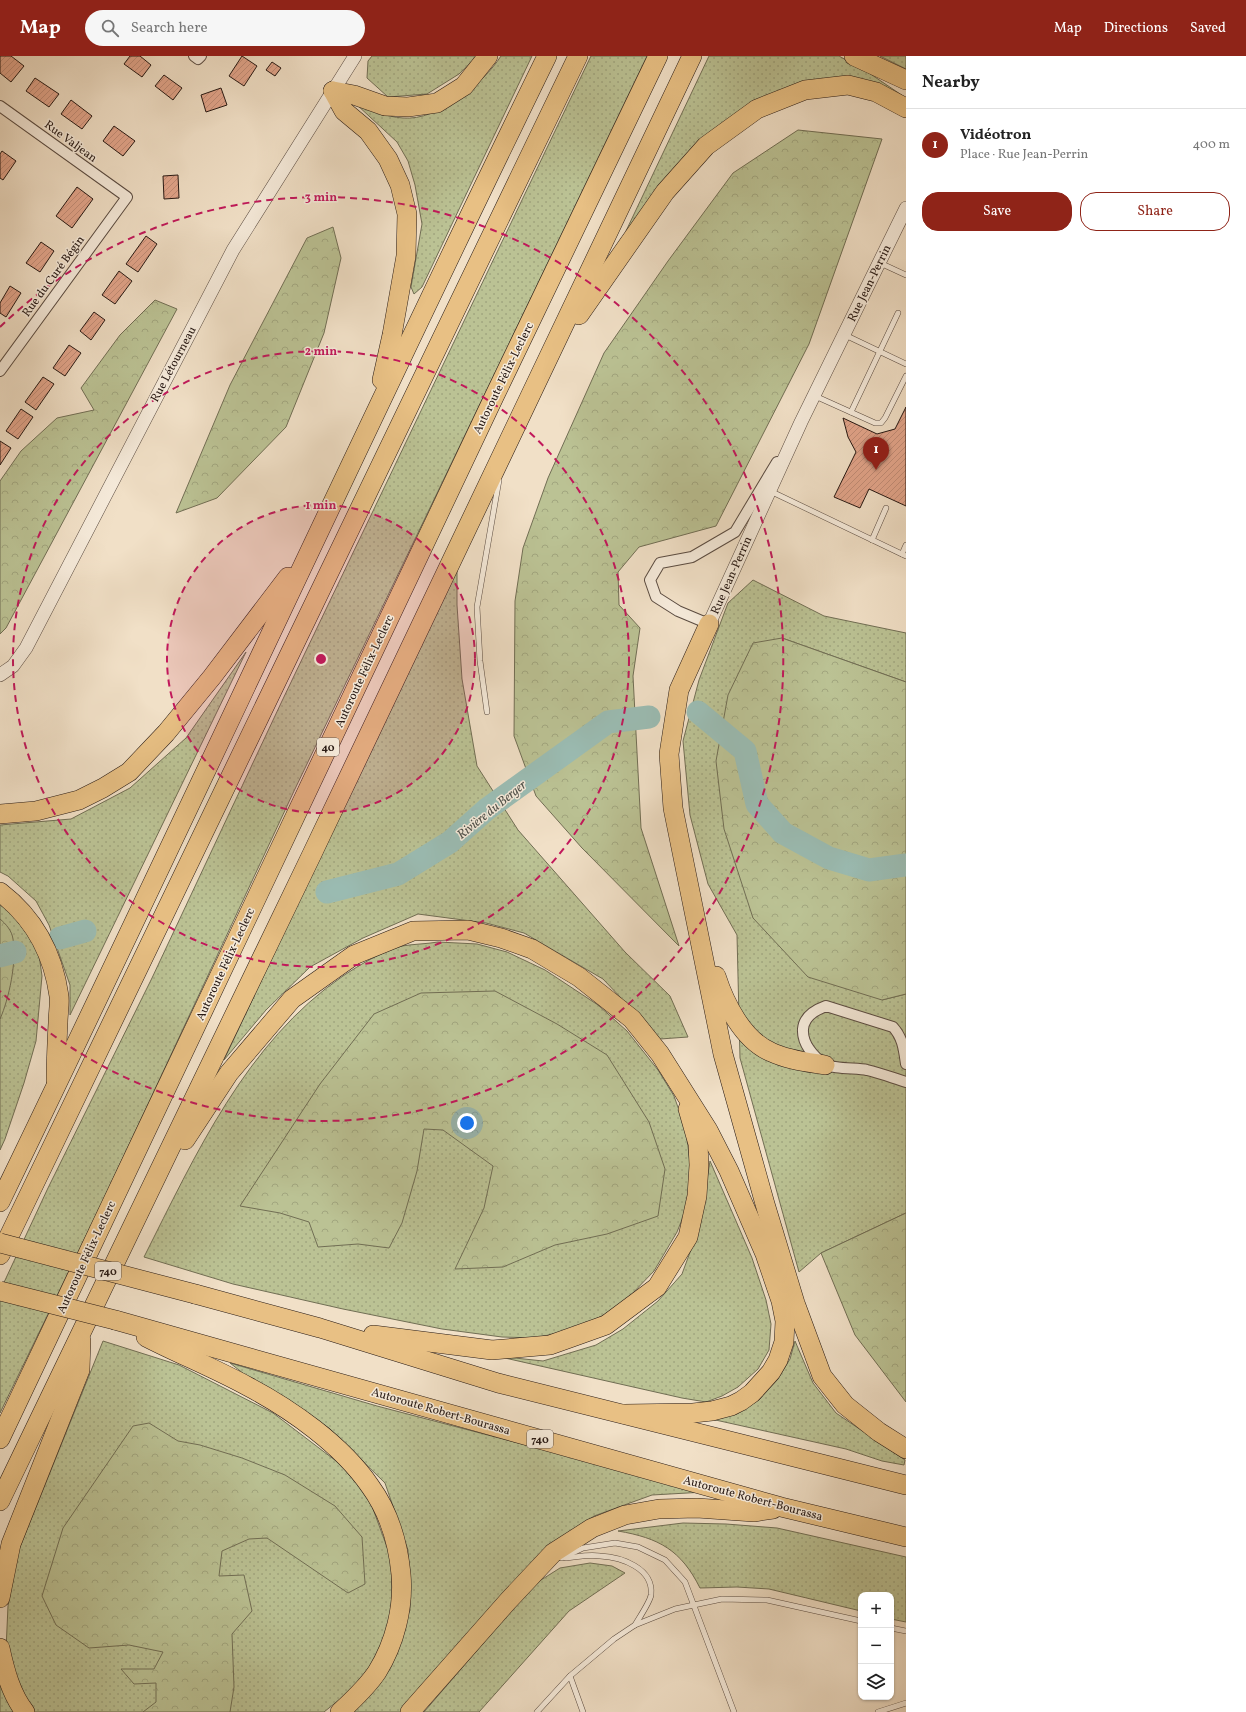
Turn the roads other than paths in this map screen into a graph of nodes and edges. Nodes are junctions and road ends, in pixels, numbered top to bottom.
1 (355, 56) edge
2 (488, 56) edge
3 (547, 56) edge
4 (578, 56) edge
5 (658, 56) edge
6 (692, 56) edge
7 (854, 56) edge
8 (906, 80) edge
9 (333, 91) junction
10 (0, 106) edge
11 (906, 108) edge
12 (127, 197) joint
13 (906, 208) edge
14 (879, 262) junction
15 (906, 275) edge
16 (898, 313) dead end
17 (844, 334) junction
18 (880, 352) junction
19 (547, 360) junction
20 (906, 364) edge
21 (0, 371) edge
22 (906, 376) edge
23 (814, 395) junction
24 (851, 412) junction
25 (373, 417) junction
26 (801, 422) junction
27 (506, 446) junction
28 (770, 491) junction
29 (886, 508) dead end
30 (872, 540) junction
31 (311, 545) junction
32 (906, 545) edge
33 (904, 556) edge
34 (709, 624) junction
35 (0, 675) edge
36 (487, 712) dead end
37 (0, 814) edge
38 (688, 886) junction
39 (0, 892) edge
40 (906, 1064) edge
41 (825, 1065) junction
42 (906, 1082) edge
43 (56, 1086) junction
44 (683, 1090) junction
45 (0, 1202) edge
46 (141, 1207) junction
47 (0, 1239) edge
48 (0, 1243) edge
49 (21, 1249) junction
50 (0, 1255) edge
51 (0, 1291) edge
52 (320, 1328) junction
53 (82, 1332) junction
54 (173, 1343) junction
55 (624, 1414) junction
56 (0, 1439) edge
57 (906, 1450) edge
58 (906, 1485) edge
59 (0, 1501) edge
60 (781, 1507) junction
61 (906, 1537) edge
62 (561, 1558) junction
63 (530, 1576) junction
64 (0, 1598) edge
65 (694, 1605) junction
66 (858, 1620) edge
67 (635, 1625) junction
68 (894, 1629) edge
69 (906, 1631) edge
70 (0, 1648) edge
71 (570, 1676) junction
72 (906, 1703) edge
73 (25, 1712) edge
74 (340, 1712) edge
75 (410, 1712) edge
76 (537, 1712) edge
77 (583, 1712) edge
78 (734, 1712) edge
79 (878, 1712) edge

1 - 9 street, Rue Létourneau
2 - 9 highway
3 - 25 highway
4 - 50 highway
5 - 56 highway, Autoroute Félix-Leclerc / 40
6 - 19 highway
7 - 8 highway
9 - 25 highway
9 - 35 street, Rue Létourneau
10 - 12 street, Rue Valjean
11 - 19 highway
12 - 21 street, Rue du Curé Bégin
13 - 14 street, Rue Jean-Perrin
14 - 15 lane
14 - 17 street, Rue Jean-Perrin
16 - 18 lane
17 - 18 lane
17 - 23 street, Rue Jean-Perrin
18 - 20 lane
18 - 24 lane
19 - 27 highway
22 - 24 lane
23 - 24 lane
23 - 26 street, Rue Jean-Perrin
25 - 31 highway
26 - 28 street, Rue Jean-Perrin
26 - 34 street, Rue Jean-Perrin
27 - 36 lane
27 - 46 highway
28 - 30 lane
28 - 34 street, Rue Jean-Perrin
29 - 30 lane
30 - 33 lane
31 - 37 highway
31 - 43 highway
32 - 33 lane
34 - 38 highway
38 - 41 highway
38 - 57 highway
39 - 43 highway
40 - 41 street
41 - 42 street
43 - 45 highway
44 - 46 highway
44 - 52 highway
44 - 55 highway
46 - 53 highway
47 - 49 highway, bridge
48 - 49 highway, 740, bridge
49 - 52 highway, 740, bridge
51 - 54 highway, bridge
52 - 55 highway, 740
53 - 59 highway
53 - 64 highway
54 - 60 highway, Autoroute Robert-Bourassa / 740
54 - 74 highway
55 - 58 highway, 740
60 - 61 highway, Autoroute Robert-Bourassa / 740
60 - 63 highway
62 - 63 lane
62 - 65 lane
62 - 67 lane
63 - 75 highway
65 - 66 lane
65 - 67 lane
65 - 78 lane
67 - 71 lane
68 - 69 lane
70 - 73 highway
71 - 76 lane
71 - 77 lane
72 - 79 lane

